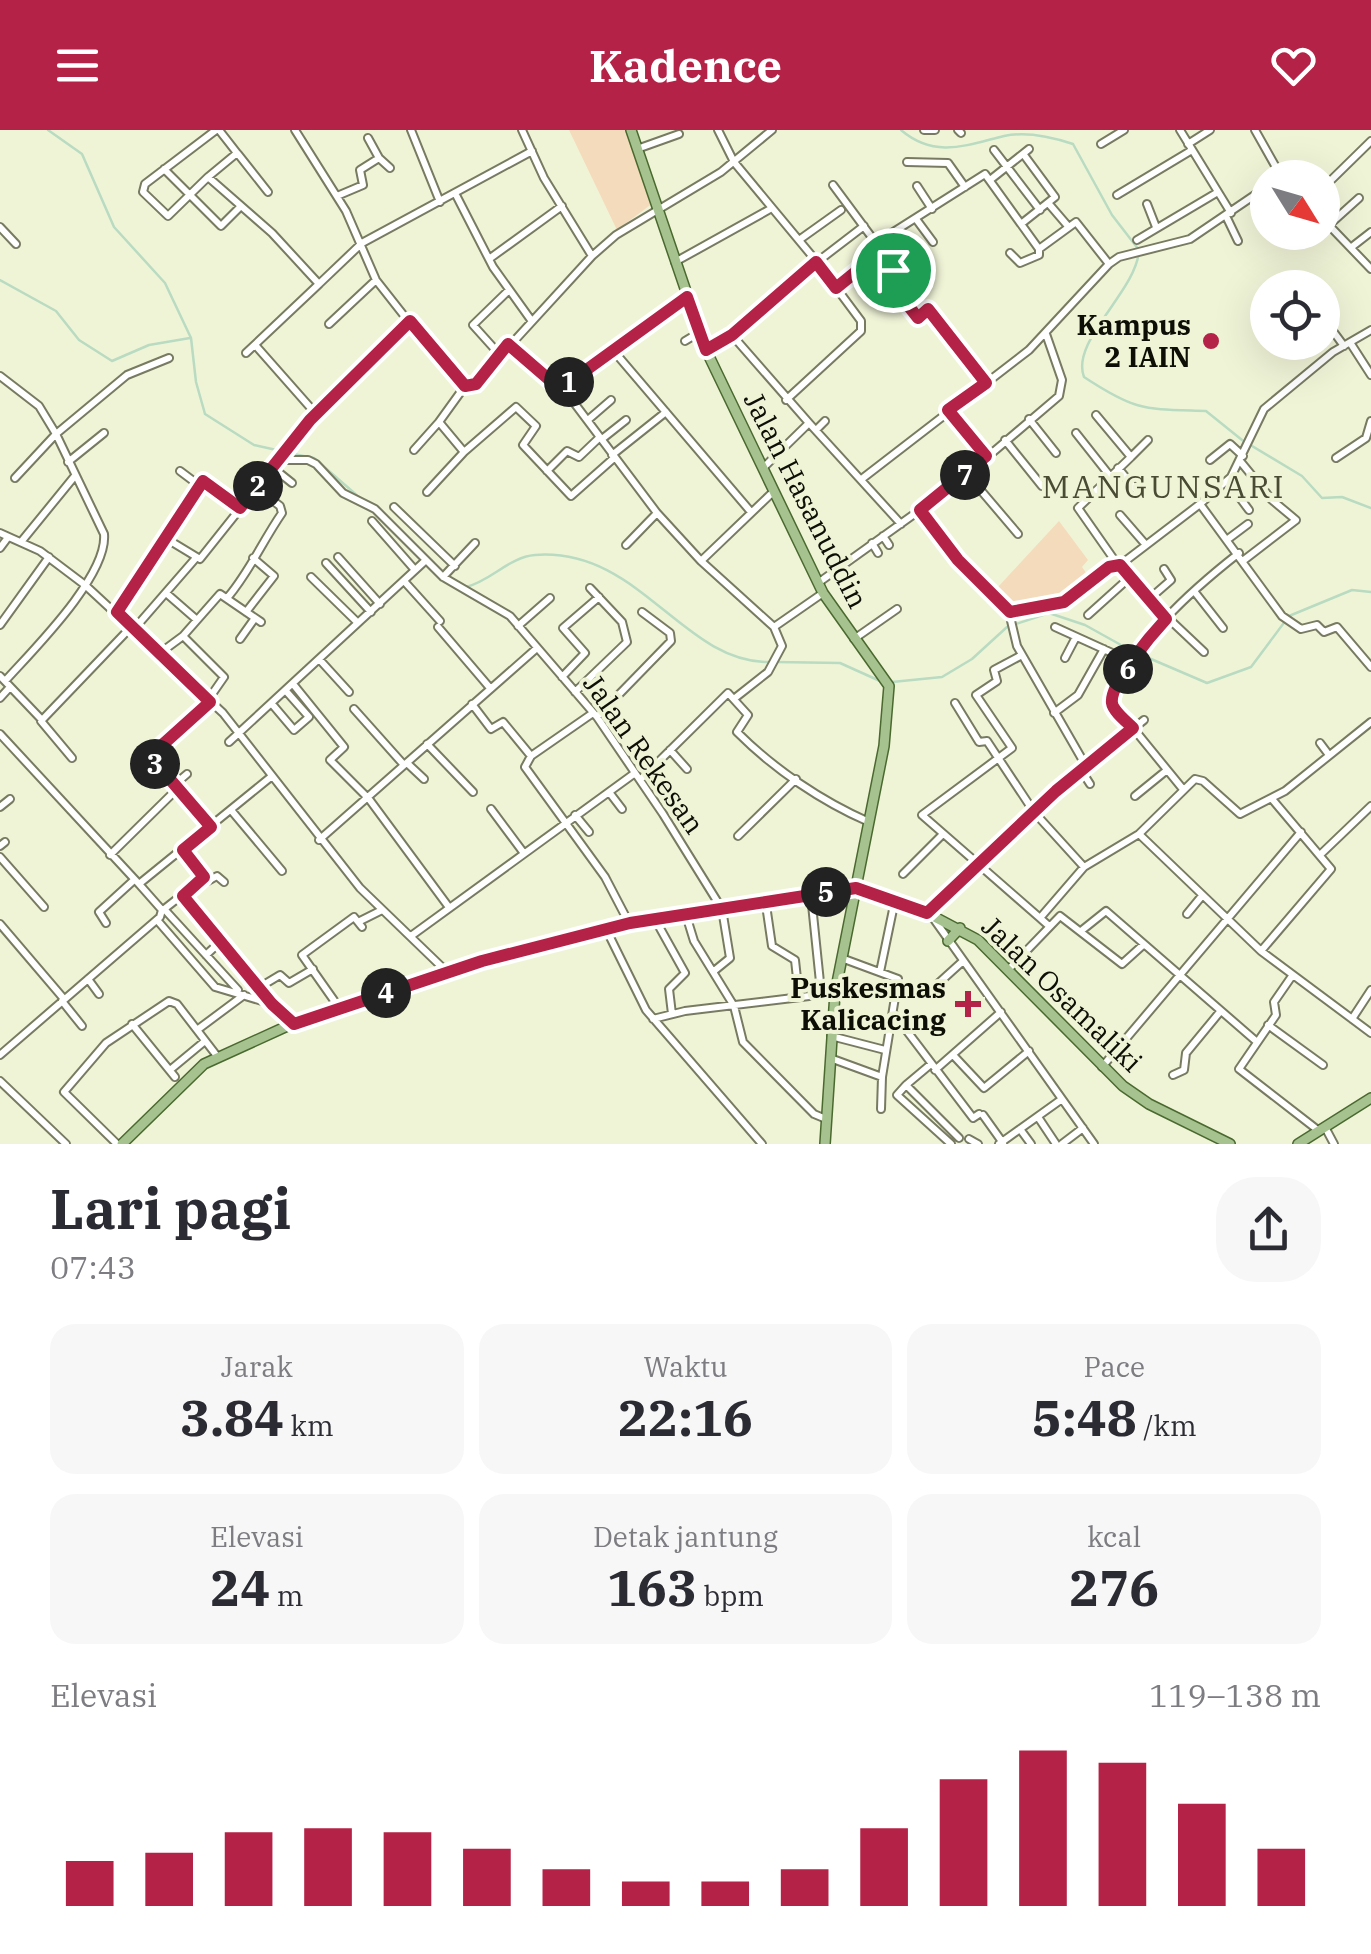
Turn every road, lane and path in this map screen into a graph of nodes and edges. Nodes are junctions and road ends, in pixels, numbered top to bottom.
1 (218, 130) edge
2 (295, 130) edge
3 (411, 130) edge
4 (522, 130) edge
5 (631, 130) edge
6 (718, 130) edge
7 (772, 130) edge
8 (924, 130) edge
9 (936, 130) edge
10 (1124, 130) edge
11 (1180, 130) edge
12 (1210, 130) edge
13 (1255, 130) edge
14 (679, 134) dead end
15 (368, 138) dead end
16 (1371, 141) edge
17 (1101, 144) dead end
18 (1190, 147) junction
19 (638, 149) junction
20 (994, 150) dead end
21 (532, 151) junction
22 (390, 152) dead end
23 (237, 153) junction
24 (380, 158) junction
25 (1272, 160) edge
26 (734, 162) junction
27 (907, 162) dead end
28 (390, 168) dead end
29 (1008, 168) junction
30 (164, 169) junction
31 (1340, 171) edge
32 (208, 177) junction
33 (990, 180) junction
34 (833, 184) dead end
35 (917, 186) dead end
36 (966, 188) junction
37 (268, 192) dead end
38 (1218, 192) junction
39 (455, 193) junction
40 (189, 194) junction
41 (1117, 195) dead end
42 (337, 196) junction
43 (1358, 198) dead end
44 (1250, 199) edge
45 (440, 202) junction
46 (1049, 204) junction
47 (1147, 204) dead end
48 (562, 206) junction
49 (239, 208) junction
50 (772, 208) junction
51 (932, 209) junction
52 (841, 210) dead end
53 (1040, 210) junction
54 (658, 211) junction
55 (1340, 211) edge
56 (1228, 215) junction
57 (916, 219) junction
58 (1021, 224) junction
59 (864, 226) junction
60 (1068, 226) junction
61 (1156, 227) junction
62 (0, 228) edge
63 (1371, 232) edge
64 (1340, 234) edge
65 (897, 239) dead end
66 (799, 240) junction
67 (1136, 240) dead end
68 (1238, 241) dead end
69 (933, 242) dead end
70 (362, 243) junction
71 (16, 244) dead end
72 (1353, 246) junction
73 (1039, 249) junction
74 (879, 253) junction
75 (1010, 253) dead end
76 (592, 256) junction
77 (489, 259) junction
78 (816, 262) junction
79 (674, 263) junction
80 (1110, 264) junction
81 (1371, 269) edge
82 (376, 280) junction
83 (320, 284) junction
84 (836, 288) junction
85 (509, 290) junction
86 (687, 297) junction
87 (531, 320) junction
88 (410, 321) junction
89 (329, 324) dead end
90 (1371, 330) edge
91 (700, 332) junction
92 (1046, 334) junction
93 (732, 335) junction
94 (1340, 336) edge
95 (684, 341) dead end
96 (508, 344) junction
97 (1348, 345) junction
98 (256, 346) junction
99 (612, 349) junction
100 (706, 350) junction
101 (246, 353) dead end
102 (500, 355) junction
103 (169, 358) dead end
104 (1371, 375) edge
105 (0, 376) edge
106 (986, 383) junction
107 (465, 386) junction
108 (560, 389) junction
109 (611, 400) dead end
110 (786, 400) junction
111 (948, 410) junction
112 (666, 412) junction
113 (316, 414) junction
114 (1096, 415) dead end
115 (1029, 418) junction
116 (589, 419) junction
117 (626, 420) dead end
118 (825, 421) dead end
119 (1371, 421) edge
120 (439, 422) junction
121 (812, 426) junction
122 (104, 433) dead end
123 (1076, 433) dead end
124 (56, 434) junction
125 (601, 438) junction
126 (1004, 440) junction
127 (1148, 440) dead end
128 (414, 450) dead end
129 (464, 452) junction
130 (1056, 453) dead end
131 (613, 456) junction
132 (986, 456) junction
133 (1243, 456) junction
134 (1131, 457) junction
135 (1336, 458) dead end
136 (1210, 460) dead end
137 (276, 461) junction
138 (68, 462) junction
139 (762, 468) junction
140 (1118, 468) junction
141 (180, 471) dead end
142 (547, 472) junction
143 (967, 474) junction
144 (1110, 476) junction
145 (74, 477) junction
146 (15, 478) dead end
147 (863, 478) junction
148 (1228, 482) junction
149 (292, 484) dead end
150 (200, 486) junction
151 (1042, 486) dead end
152 (256, 488) junction
153 (1137, 491) dead end
154 (426, 492) dead end
155 (773, 492) junction
156 (1200, 504) junction
157 (394, 507) dead end
158 (240, 508) junction
159 (920, 510) junction
160 (1249, 510) dead end
161 (751, 512) junction
162 (657, 513) junction
163 (1120, 515) dead end
164 (372, 521) dead end
165 (901, 524) junction
166 (1248, 524) dead end
167 (1018, 534) dead end
168 (882, 536) junction
169 (3, 537) edge
170 (1228, 539) junction
171 (167, 540) junction
172 (21, 542) junction
173 (872, 543) junction
174 (475, 544) dead end
175 (1146, 544) junction
176 (626, 545) dead end
177 (889, 545) dead end
178 (0, 548) edge
179 (878, 553) dead end
180 (48, 557) junction
181 (338, 557) dead end
182 (1241, 557) junction
183 (253, 558) junction
184 (195, 559) junction
185 (701, 561) junction
186 (326, 563) dead end
187 (422, 564) junction
188 (1120, 565) junction
189 (454, 566) junction
190 (1164, 568) dead end
191 (444, 577) junction
192 (311, 578) dead end
193 (1128, 579) junction
194 (404, 581) junction
195 (85, 584) junction
196 (590, 588) dead end
197 (821, 588) junction
198 (1194, 591) junction
199 (166, 593) junction
200 (228, 597) junction
201 (599, 597) junction
202 (550, 598) dead end
203 (1148, 600) junction
204 (380, 604) junction
205 (896, 609) dead end
206 (117, 612) junction
207 (246, 612) junction
208 (371, 612) junction
209 (642, 612) dead end
210 (1088, 615) dead end
211 (1011, 617) junction
212 (1167, 618) junction
213 (197, 620) junction
214 (358, 623) junction
215 (0, 625) edge
216 (518, 626) junction
217 (133, 627) junction
218 (774, 627) junction
219 (1055, 627) dead end
220 (1223, 628) dead end
221 (183, 636) junction
222 (1076, 636) junction
223 (240, 639) dead end
224 (854, 639) junction
225 (536, 648) junction
226 (1104, 649) junction
227 (1204, 652) dead end
228 (160, 653) junction
229 (1022, 654) junction
230 (1135, 656) junction
231 (1064, 658) dead end
232 (320, 659) junction
233 (1371, 666) edge
234 (562, 677) junction
235 (5, 681) edge
236 (293, 684) junction
237 (490, 688) junction
238 (286, 691) junction
239 (349, 692) dead end
240 (575, 692) junction
241 (0, 698) edge
242 (734, 698) junction
243 (209, 701) junction
244 (955, 703) dead end
245 (272, 704) junction
246 (472, 704) junction
247 (354, 709) dead end
248 (1054, 713) junction
249 (595, 715) junction
250 (40, 720) junction
251 (1144, 720) dead end
252 (1371, 722) edge
253 (1133, 728) junction
254 (240, 732) junction
255 (0, 734) edge
256 (229, 742) dead end
257 (1320, 743) dead end
258 (426, 744) junction
259 (670, 750) junction
260 (1329, 755) junction
261 (531, 756) junction
262 (72, 758) dead end
263 (995, 759) junction
264 (406, 764) junction
265 (1083, 768) junction
266 (687, 769) dead end
267 (1167, 770) junction
268 (187, 774) dead end
269 (272, 776) junction
270 (637, 776) junction
271 (424, 779) dead end
272 (796, 779) junction
273 (1090, 784) dead end
274 (175, 786) junction
275 (1182, 788) junction
276 (473, 792) dead end
277 (609, 792) junction
278 (1135, 796) dead end
279 (10, 798) dead end
280 (368, 799) junction
281 (1272, 799) junction
282 (1371, 806) edge
283 (0, 807) edge
284 (491, 808) dead end
285 (622, 809) dead end
286 (231, 810) junction
287 (1034, 812) junction
288 (576, 816) junction
289 (869, 822) junction
290 (564, 824) junction
291 (211, 827) junction
292 (589, 832) dead end
293 (1301, 832) junction
294 (1139, 834) junction
295 (942, 835) junction
296 (738, 836) dead end
297 (319, 840) junction
298 (183, 850) junction
299 (523, 852) junction
300 (1322, 853) junction
301 (110, 854) junction
302 (0, 857) edge
303 (977, 866) junction
304 (1084, 867) junction
305 (282, 870) dead end
306 (903, 874) dead end
307 (204, 877) junction
308 (136, 882) junction
309 (224, 882) dead end
310 (856, 888) junction
311 (811, 895) junction
312 (183, 896) junction
313 (1201, 897) junction
314 (895, 900) junction
315 (766, 905) junction
316 (44, 906) dead end
317 (448, 906) junction
318 (722, 909) junction
319 (164, 910) junction
320 (382, 910) junction
321 (928, 914) junction
322 (1187, 914) dead end
323 (686, 915) junction
324 (1040, 918) junction
325 (1225, 918) junction
326 (157, 920) junction
327 (656, 920) junction
328 (106, 923) dead end
329 (629, 923) junction
330 (0, 924) edge
331 (1049, 926) junction
332 (605, 928) junction
333 (960, 928) junction
334 (1081, 931) junction
335 (410, 936) junction
336 (948, 941) junction
337 (220, 942) junction
338 (1143, 945) junction
339 (1261, 951) junction
340 (206, 954) junction
341 (844, 958) junction
342 (963, 961) junction
343 (313, 969) junction
344 (1008, 970) junction
345 (714, 971) junction
346 (447, 972) junction
347 (880, 972) junction
348 (1292, 976) junction
349 (1178, 977) junction
350 (88, 979) junction
351 (260, 987) junction
352 (931, 990) dead end
353 (1371, 990) edge
354 (821, 992) junction
355 (835, 993) junction
356 (99, 994) dead end
357 (243, 994) junction
358 (800, 996) junction
359 (63, 1000) junction
360 (272, 1004) junction
361 (734, 1006) junction
362 (340, 1009) junction
363 (1001, 1012) junction
364 (1219, 1012) junction
365 (893, 1013) junction
366 (672, 1014) junction
367 (832, 1018) junction
368 (653, 1019) junction
369 (1352, 1019) junction
370 (132, 1024) junction
371 (294, 1024) junction
372 (1268, 1025) junction
373 (82, 1026) dead end
374 (863, 1026) dead end
375 (197, 1030) junction
376 (1371, 1033) edge
377 (830, 1036) junction
378 (206, 1041) junction
379 (1257, 1042) junction
380 (885, 1050) junction
381 (1029, 1051) junction
382 (0, 1055) edge
383 (953, 1055) junction
384 (217, 1056) junction
385 (828, 1058) junction
386 (1323, 1065) dead end
387 (1102, 1066) junction
388 (933, 1067) junction
389 (1174, 1075) dead end
390 (882, 1077) junction
391 (0, 1082) edge
392 (906, 1086) junction
393 (1371, 1098) edge
394 (1062, 1099) junction
395 (882, 1109) dead end
396 (1038, 1116) junction
397 (826, 1119) junction
398 (1083, 1128) junction
399 (1020, 1130) junction
400 (1323, 1130) junction
401 (959, 1138) dead end
402 (969, 1139) dead end
403 (1001, 1143) edge
404 (66, 1144) edge
405 (119, 1144) edge
406 (762, 1144) edge
407 (824, 1144) edge
408 (951, 1144) edge
409 (978, 1144) edge
410 (1030, 1144) edge
411 (1059, 1144) edge
412 (1094, 1144) edge
413 (1230, 1144) edge
414 (1298, 1144) edge
415 (1334, 1144) edge

1 - 23 street
1 - 30 street
2 - 42 street
3 - 45 street
4 - 21 street
5 - 19 main road, Jalan Hasanuddin
6 - 26 street
7 - 26 street
8 - 9 street
10 - 17 street
11 - 18 street
12 - 18 street
13 - 25 street
14 - 19 street
15 - 24 street
16 - 31 street
18 - 38 street
18 - 41 street
19 - 54 main road, Jalan Hasanuddin
20 - 29 street
21 - 39 street
21 - 48 street
22 - 24 street
23 - 32 street
23 - 37 street
24 - 28 street
24 - 42 street
26 - 50 street
26 - 54 street
27 - 36 street
29 - 33 street
29 - 46 street
29 - 53 street
30 - 40 street
30 - 40 street
32 - 40 street
32 - 49 street
33 - 36 street
33 - 58 street
34 - 59 street
35 - 51 street
36 - 51 street
38 - 56 street
38 - 61 street
39 - 45 street
39 - 77 street
40 - 49 street
42 - 70 street
43 - 55 street
44 - 56 street
45 - 70 street
46 - 53 street
46 - 60 street
47 - 61 street
48 - 76 street
48 - 77 street
49 - 83 street
50 - 66 street
50 - 79 street
51 - 57 street
52 - 66 street
53 - 58 street
54 - 76 street
54 - 79 main road, Jalan Hasanuddin
56 - 68 street
56 - 80 street
57 - 59 street
57 - 69 street
58 - 73 street
59 - 78 street
60 - 73 street
60 - 80 street
61 - 67 street
62 - 71 street
63 - 72 street
64 - 72 street
65 - 74 street
66 - 78 street
70 - 82 street
70 - 83 street
72 - 81 street
73 - 75 street
74 - 84 street
74 - 106 street
76 - 87 street
77 - 85 street
78 - 84 street
78 - 93 street
79 - 86 main road, Jalan Hasanuddin
80 - 92 street
82 - 88 street
82 - 89 street
83 - 98 street
84 - 110 street
85 - 87 street
85 - 102 street
86 - 91 main road, Jalan Hasanuddin
86 - 99 street
87 - 96 street
88 - 107 street
88 - 113 street
90 - 97 street
91 - 95 street
91 - 100 main road, Jalan Hasanuddin
92 - 106 street
92 - 115 street
93 - 100 street
93 - 110 street
94 - 97 street
96 - 102 street
96 - 108 street
97 - 104 street
97 - 133 street
98 - 101 street
98 - 113 street
99 - 108 street
99 - 112 street
100 - 139 main road, Jalan Hasanuddin
102 - 107 street
103 - 124 street
105 - 124 street
106 - 111 street
107 - 120 street
108 - 116 street
109 - 116 street
110 - 121 street
111 - 132 street
111 - 147 street
112 - 131 street
112 - 161 street
113 - 137 street
114 - 134 street
115 - 126 street
115 - 130 street
116 - 125 street
117 - 125 street
118 - 121 street
119 - 135 street
120 - 128 street
120 - 129 street
121 - 139 street
121 - 147 street
122 - 138 street
123 - 144 street
124 - 138 street
124 - 146 street
125 - 131 street
125 - 142 street
126 - 132 street
126 - 151 street
127 - 134 street
129 - 142 street
129 - 154 street
131 - 142 street
131 - 162 street
132 - 143 street
133 - 136 street
133 - 148 street
133 - 182 street
134 - 140 street
137 - 149 street
137 - 152 street
137 - 187 street
138 - 145 street
139 - 155 main road, Jalan Hasanuddin
140 - 144 street
140 - 153 street
141 - 150 street
143 - 159 street
143 - 167 street
144 - 188 street
145 - 172 street
145 - 195 street
147 - 165 street
148 - 156 street
148 - 160 street
150 - 158 street
150 - 171 street
152 - 158 street
152 - 183 street
155 - 161 street
155 - 197 main road, Jalan Hasanuddin
156 - 170 street
156 - 175 street
157 - 189 street
158 - 184 street
159 - 165 street
159 - 211 street
161 - 185 street
162 - 176 street
162 - 185 street
163 - 175 street
164 - 187 street
165 - 168 street
166 - 170 street
168 - 173 street
168 - 177 street
169 - 172 street
169 - 178 street
170 - 182 street
171 - 184 street
171 - 206 street
172 - 180 street
173 - 179 street
173 - 197 street
174 - 189 street
175 - 188 street
180 - 195 street
180 - 215 street
181 - 204 street
182 - 198 street
182 - 233 street
183 - 200 street
183 - 207 street
184 - 199 street
185 - 218 street
186 - 208 street
187 - 191 street, Jalan Rekesan
187 - 194 street
188 - 193 street
188 - 211 street
189 - 191 street
190 - 203 street
191 - 216 street, Jalan Rekesan
192 - 214 street
193 - 203 street
193 - 210 street
194 - 204 street
194 - 237 street
195 - 206 street
195 - 235 street
196 - 201 street
197 - 218 street
197 - 224 main road, Jalan Hasanuddin
198 - 212 street
198 - 220 street
199 - 213 street
199 - 217 street
200 - 207 street
200 - 213 street
201 - 234 street
201 - 240 street
202 - 216 street
203 - 212 street
204 - 208 street
205 - 224 street
206 - 217 street
207 - 223 street
208 - 214 street
209 - 249 street
211 - 229 street
212 - 227 street
212 - 230 street
213 - 221 street
214 - 232 street
216 - 225 street, Jalan Rekesan
217 - 228 street
217 - 250 street
218 - 242 street
219 - 222 street
221 - 228 street
221 - 243 street
222 - 226 street
222 - 231 street
224 - 289 main road, Jalan Hasanuddin
225 - 234 street, Jalan Rekesan
225 - 237 street
226 - 230 street
226 - 248 street
228 - 243 street
229 - 248 street
229 - 263 street
230 - 253 street
232 - 236 street
232 - 239 street
234 - 240 street, Jalan Rekesan
235 - 241 street
235 - 250 street
236 - 238 street
236 - 280 street
237 - 246 street
238 - 245 street
238 - 245 street
240 - 249 street, Jalan Rekesan
242 - 259 street
242 - 272 street
243 - 254 street
243 - 274 street
244 - 263 street
245 - 254 street
246 - 258 street
246 - 261 street
247 - 264 street
248 - 265 street
249 - 261 street
249 - 270 street, Jalan Rekesan
250 - 262 street
251 - 253 street
252 - 260 street
253 - 265 street
253 - 267 street
254 - 256 street
254 - 269 street
255 - 301 street
257 - 260 street
258 - 264 street
258 - 276 street
259 - 266 street
259 - 270 street
260 - 281 street
261 - 290 street
263 - 287 street
263 - 295 street
264 - 271 street
264 - 280 street
265 - 273 street
265 - 287 street
267 - 275 street
267 - 278 street
268 - 274 street
269 - 286 street
269 - 297 street
270 - 277 street
270 - 318 street, Jalan Rekesan
272 - 289 street
272 - 296 street
274 - 291 street
274 - 301 street
275 - 281 street
275 - 294 street
277 - 285 street
277 - 288 street
279 - 283 street
280 - 297 street
280 - 317 street
281 - 293 street
282 - 300 street
284 - 299 street
286 - 291 street
286 - 305 street
287 - 303 street
287 - 304 street
288 - 290 street
288 - 292 street
289 - 310 main road, Jalan Hasanuddin
290 - 299 street
290 - 329 street
291 - 298 street
293 - 300 street
293 - 325 street
294 - 304 street
294 - 313 street
295 - 303 street
295 - 306 street
297 - 320 street
298 - 307 street
298 - 308 street
299 - 317 street
300 - 339 street
301 - 308 street
302 - 316 street
303 - 321 street
303 - 324 street
304 - 324 street
307 - 309 street
307 - 312 street
308 - 319 street
308 - 328 street
310 - 311 main road
310 - 314 main road, Jalan Osamaliki
310 - 341 main road, Jalan Hasanuddin
311 - 315 main road
311 - 354 street
312 - 319 street
312 - 337 street
313 - 322 street
313 - 325 street
314 - 321 main road, Jalan Osamaliki
314 - 347 street
315 - 318 main road
315 - 358 street
317 - 335 street
318 - 323 main road
318 - 345 street
319 - 326 street
319 - 340 street
320 - 335 street
320 - 343 street
321 - 333 main road, Jalan Osamaliki
321 - 336 street
323 - 327 main road
323 - 345 street
324 - 331 street
325 - 339 street
325 - 349 street
326 - 350 street
326 - 357 street
327 - 329 main road
327 - 366 street
329 - 332 main road
330 - 359 street
331 - 334 street
331 - 344 street
332 - 346 main road
332 - 368 street
333 - 336 main road
333 - 344 main road, Jalan Osamaliki
334 - 338 street
334 - 338 street
335 - 346 street
336 - 342 street
337 - 340 street
337 - 351 street
338 - 349 street
339 - 348 street
340 - 357 street
341 - 347 street
341 - 355 main road, Jalan Hasanuddin
342 - 352 street
342 - 363 street
343 - 351 street
343 - 362 street
344 - 387 main road, Jalan Osamaliki
345 - 361 street
346 - 362 main road
347 - 365 street
348 - 369 street
348 - 372 street
349 - 364 street
349 - 387 street
350 - 356 street
350 - 359 street
351 - 360 street
353 - 369 street
354 - 355 street
354 - 358 street
355 - 367 main road, Jalan Hasanuddin
357 - 360 street
357 - 375 street
358 - 361 street
359 - 373 street
359 - 382 street
360 - 371 street
361 - 366 street
361 - 397 street
362 - 371 main road
363 - 381 street
363 - 383 street
364 - 379 street
364 - 389 street
365 - 380 street
365 - 388 street
366 - 368 street
367 - 374 street
367 - 377 main road, Jalan Hasanuddin
368 - 406 street
369 - 376 street
370 - 375 street
370 - 378 street
370 - 405 street
371 - 384 main road
372 - 379 street
372 - 386 street
375 - 378 street
377 - 380 street
377 - 385 main road, Jalan Hasanuddin
378 - 384 street
379 - 400 street
380 - 390 street
381 - 383 street
381 - 394 street
383 - 388 street
384 - 405 main road
385 - 390 street
385 - 397 main road, Jalan Hasanuddin
387 - 413 main road, Jalan Osamaliki
388 - 392 street
388 - 403 street
390 - 395 street
391 - 404 street
392 - 401 street
392 - 408 street
393 - 400 main road
394 - 396 street
394 - 398 street
396 - 399 street
396 - 411 street
397 - 407 main road, Jalan Hasanuddin
398 - 411 street
398 - 412 street
399 - 403 street
399 - 410 street
400 - 414 main road
400 - 415 street
402 - 409 street

